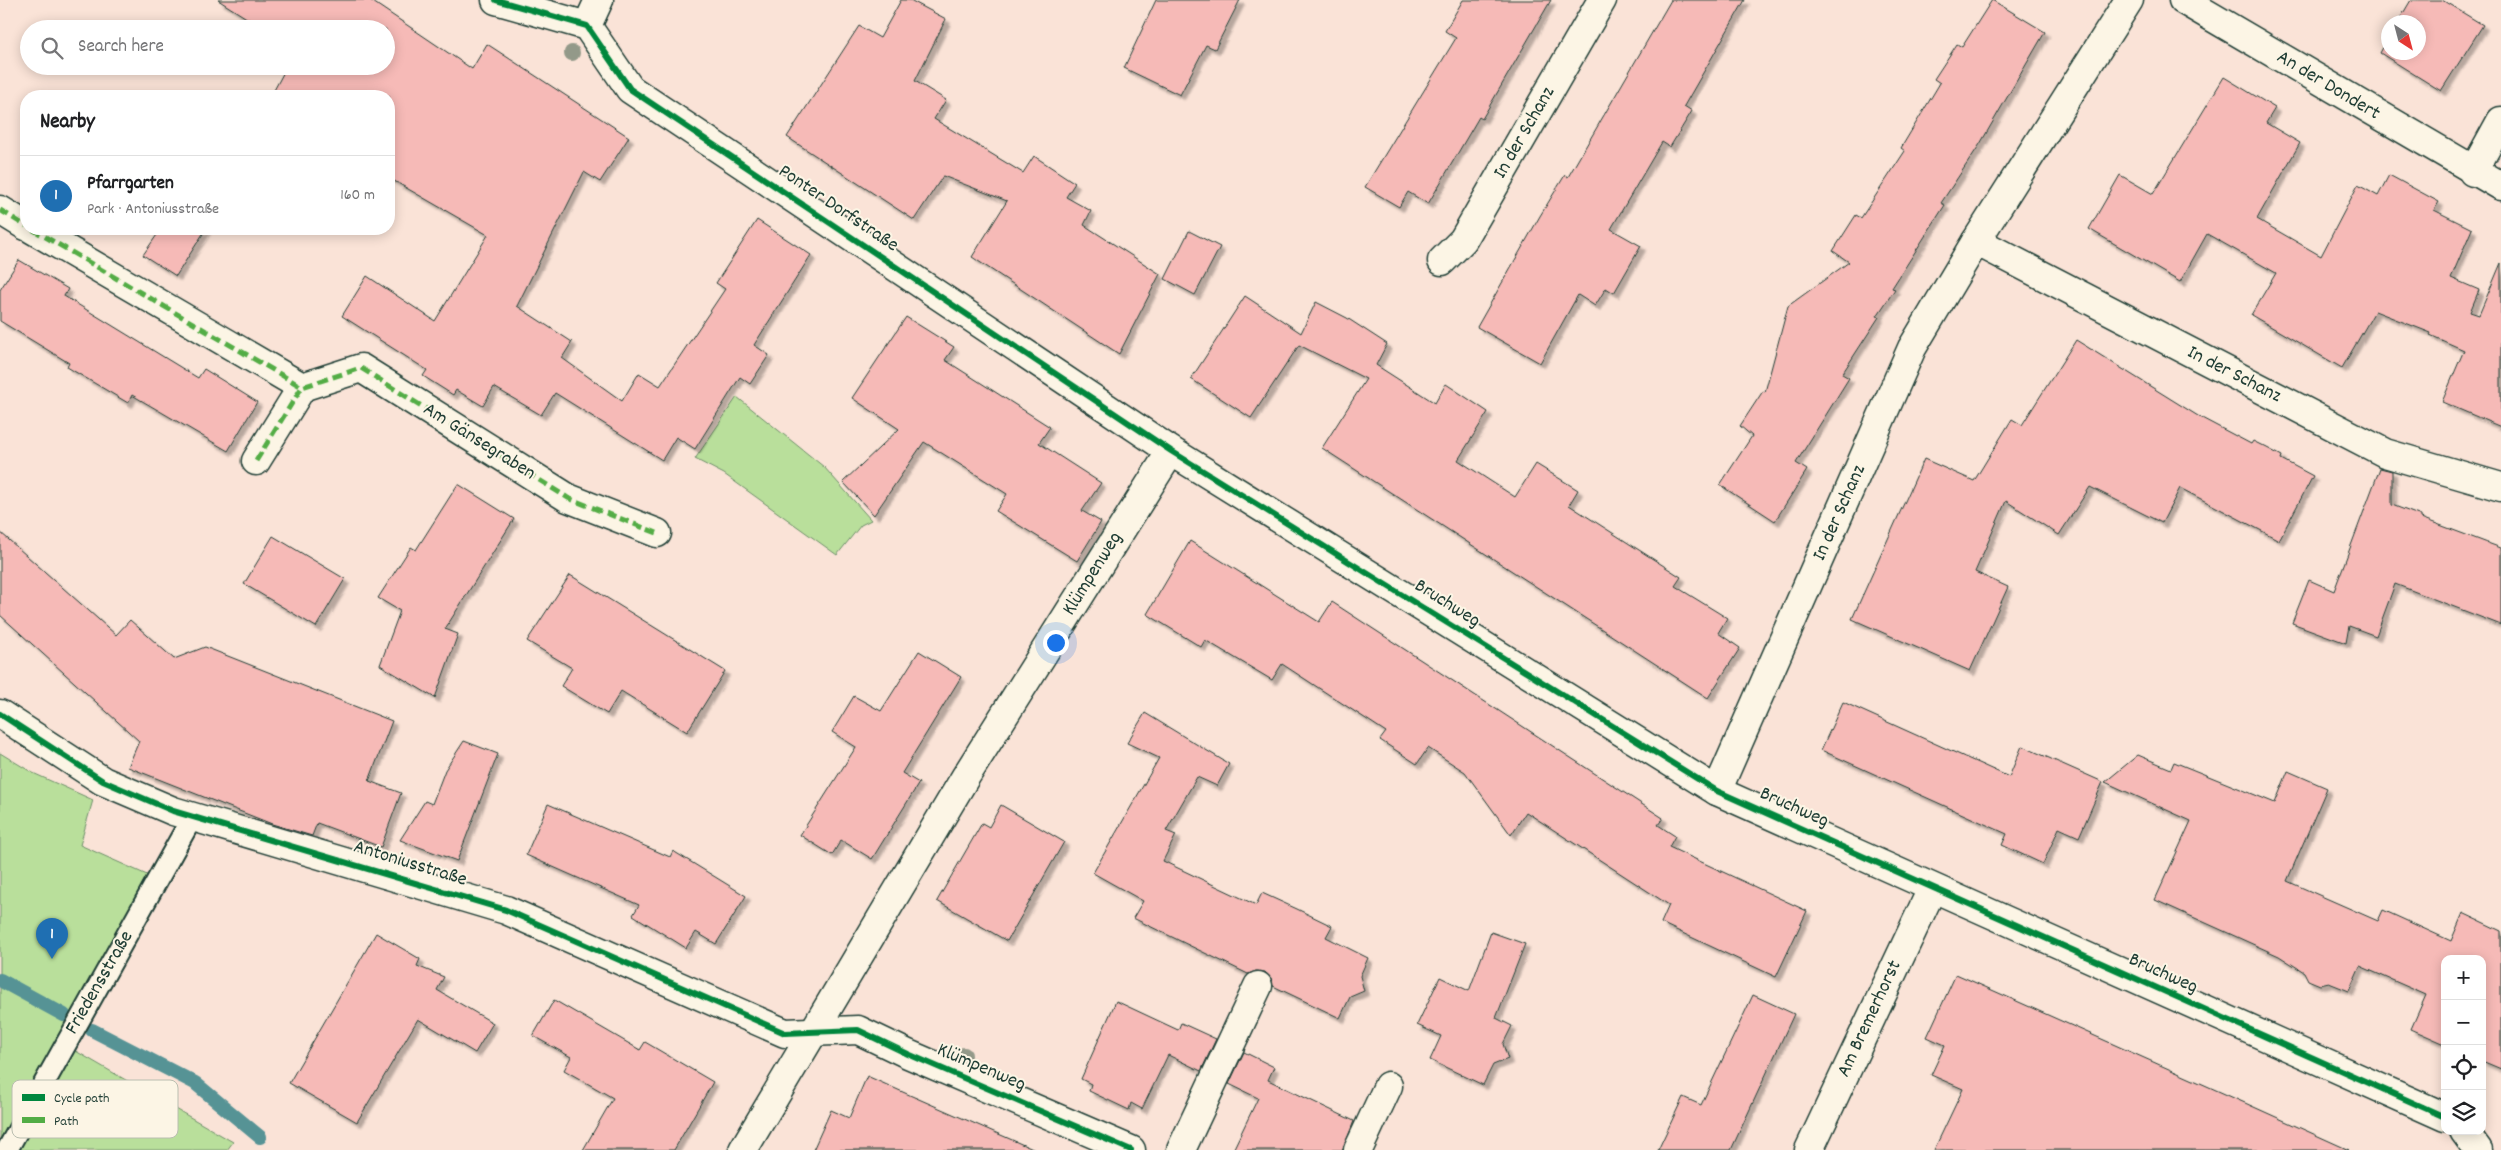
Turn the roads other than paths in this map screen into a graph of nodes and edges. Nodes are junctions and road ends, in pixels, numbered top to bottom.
1 (496, 0) edge
2 (599, 0) edge
3 (1602, 0) edge
4 (2129, 0) edge
5 (2183, 0) edge
6 (587, 26) junction
7 (2501, 121) edge
8 (2474, 172) junction
9 (2501, 186) edge
10 (0, 210) edge
11 (20, 222) edge
12 (42, 235) edge
13 (1976, 241) junction
14 (1442, 261) dead end
15 (302, 387) junction
16 (1170, 451) junction
17 (256, 461) dead end
18 (2501, 487) edge
19 (657, 533) dead end
20 (0, 714) edge
21 (1717, 791) junction
22 (193, 816) junction
23 (1932, 889) junction
24 (1258, 986) dead end
25 (815, 1030) junction
26 (46, 1080) edge
27 (1388, 1086) dead end
28 (2441, 1115) edge
29 (2467, 1135) edge
30 (14, 1138) edge
31 (7, 1150) edge
32 (743, 1150) edge
33 (1131, 1150) edge
34 (1181, 1150) edge
35 (1358, 1150) edge
36 (1809, 1150) edge
37 (2478, 1150) edge

1 - 6 street
2 - 6 street
3 - 14 street, In der Schanz
4 - 13 street, In der Schanz
5 - 8 street, An der Dondert
6 - 16 street, Ponter Dorfstraße
7 - 8 street
8 - 9 street, An der Dondert
10 - 11 street
12 - 15 street
13 - 18 street, In der Schanz
13 - 21 street, In der Schanz
15 - 17 street
15 - 19 street, Am Gänsegraben
16 - 21 street, Bruchweg
16 - 25 street, Klümpenweg
20 - 22 street, Antoniusstraße
21 - 23 street, Bruchweg
22 - 25 street, Antoniusstraße
22 - 26 lane, Friedensstraße
23 - 28 street, Bruchweg
23 - 36 street, Am Bremerhorst
24 - 34 street
25 - 32 street, Klümpenweg
25 - 33 street, Klümpenweg
27 - 35 street
29 - 37 street
30 - 31 lane, Friedensstraße

